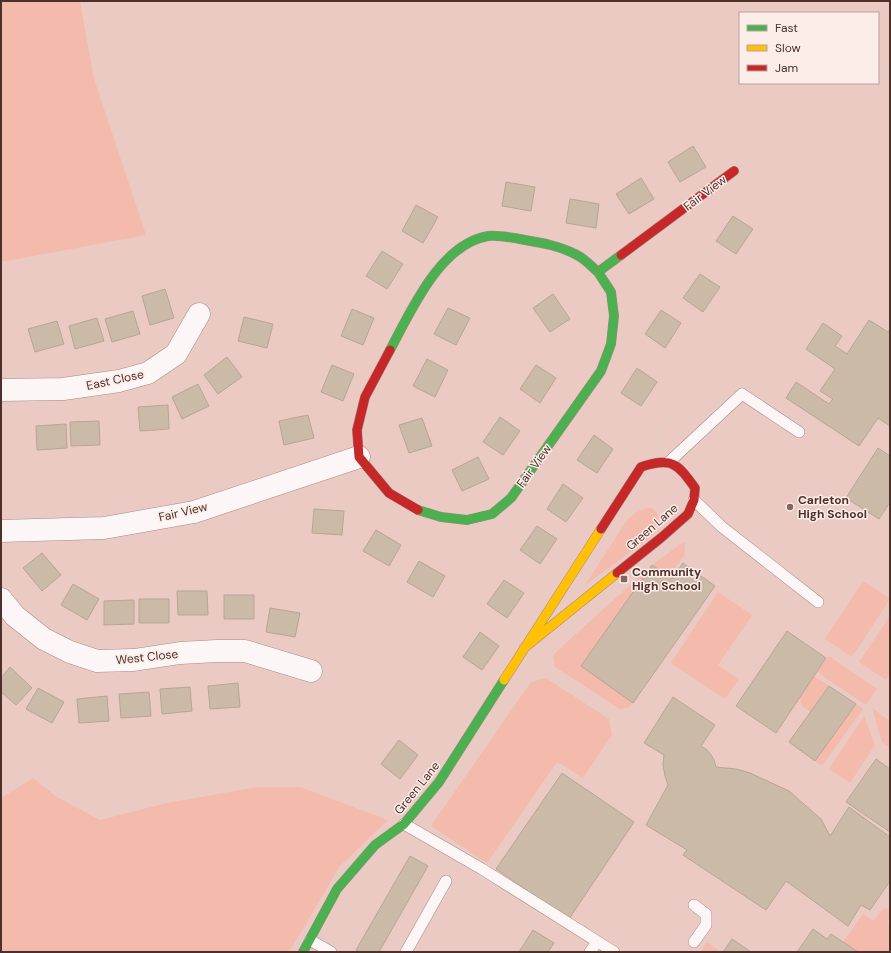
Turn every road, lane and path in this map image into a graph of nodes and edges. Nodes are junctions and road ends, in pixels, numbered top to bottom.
1 (890, 65) edge
2 (879, 82) edge
3 (877, 84) edge
4 (734, 172) dead end
5 (598, 272) junction
6 (199, 314) dead end
7 (593, 383) junction
8 (1, 390) edge
9 (799, 432) dead end
10 (661, 434) junction
11 (359, 457) junction
12 (669, 462) junction
13 (641, 467) junction
14 (694, 500) junction
15 (1, 531) edge
16 (1, 599) edge
17 (818, 602) dead end
18 (524, 648) junction
19 (519, 656) junction
20 (311, 671) dead end
21 (608, 714) dead end
22 (404, 824) junction
23 (446, 881) dead end
24 (694, 905) dead end
25 (310, 940) junction
26 (597, 942) junction
27 (694, 942) dead end
28 (303, 952) edge
29 (331, 952) edge
30 (406, 952) edge
31 (590, 952) edge
32 (614, 952) edge

1 - 2 path
3 - 10 path
4 - 5 street, Fair View
5 - 7 street, Fair View
5 - 11 street, Fair View
6 - 8 street, East Close
7 - 10 path
7 - 11 street, Fair View
9 - 12 lane
10 - 13 path
11 - 15 street, Fair View
12 - 13 street
12 - 14 street, Green Lane
13 - 18 street, Green Lane
14 - 17 lane
14 - 18 street, Green Lane
16 - 20 street, West Close
18 - 19 street, Green Lane
19 - 21 path
19 - 22 street, Green Lane
22 - 25 street, Green Lane
22 - 26 lane
23 - 30 lane
24 - 27 lane
25 - 28 street, Green Lane
25 - 29 lane
26 - 31 lane
26 - 32 lane

